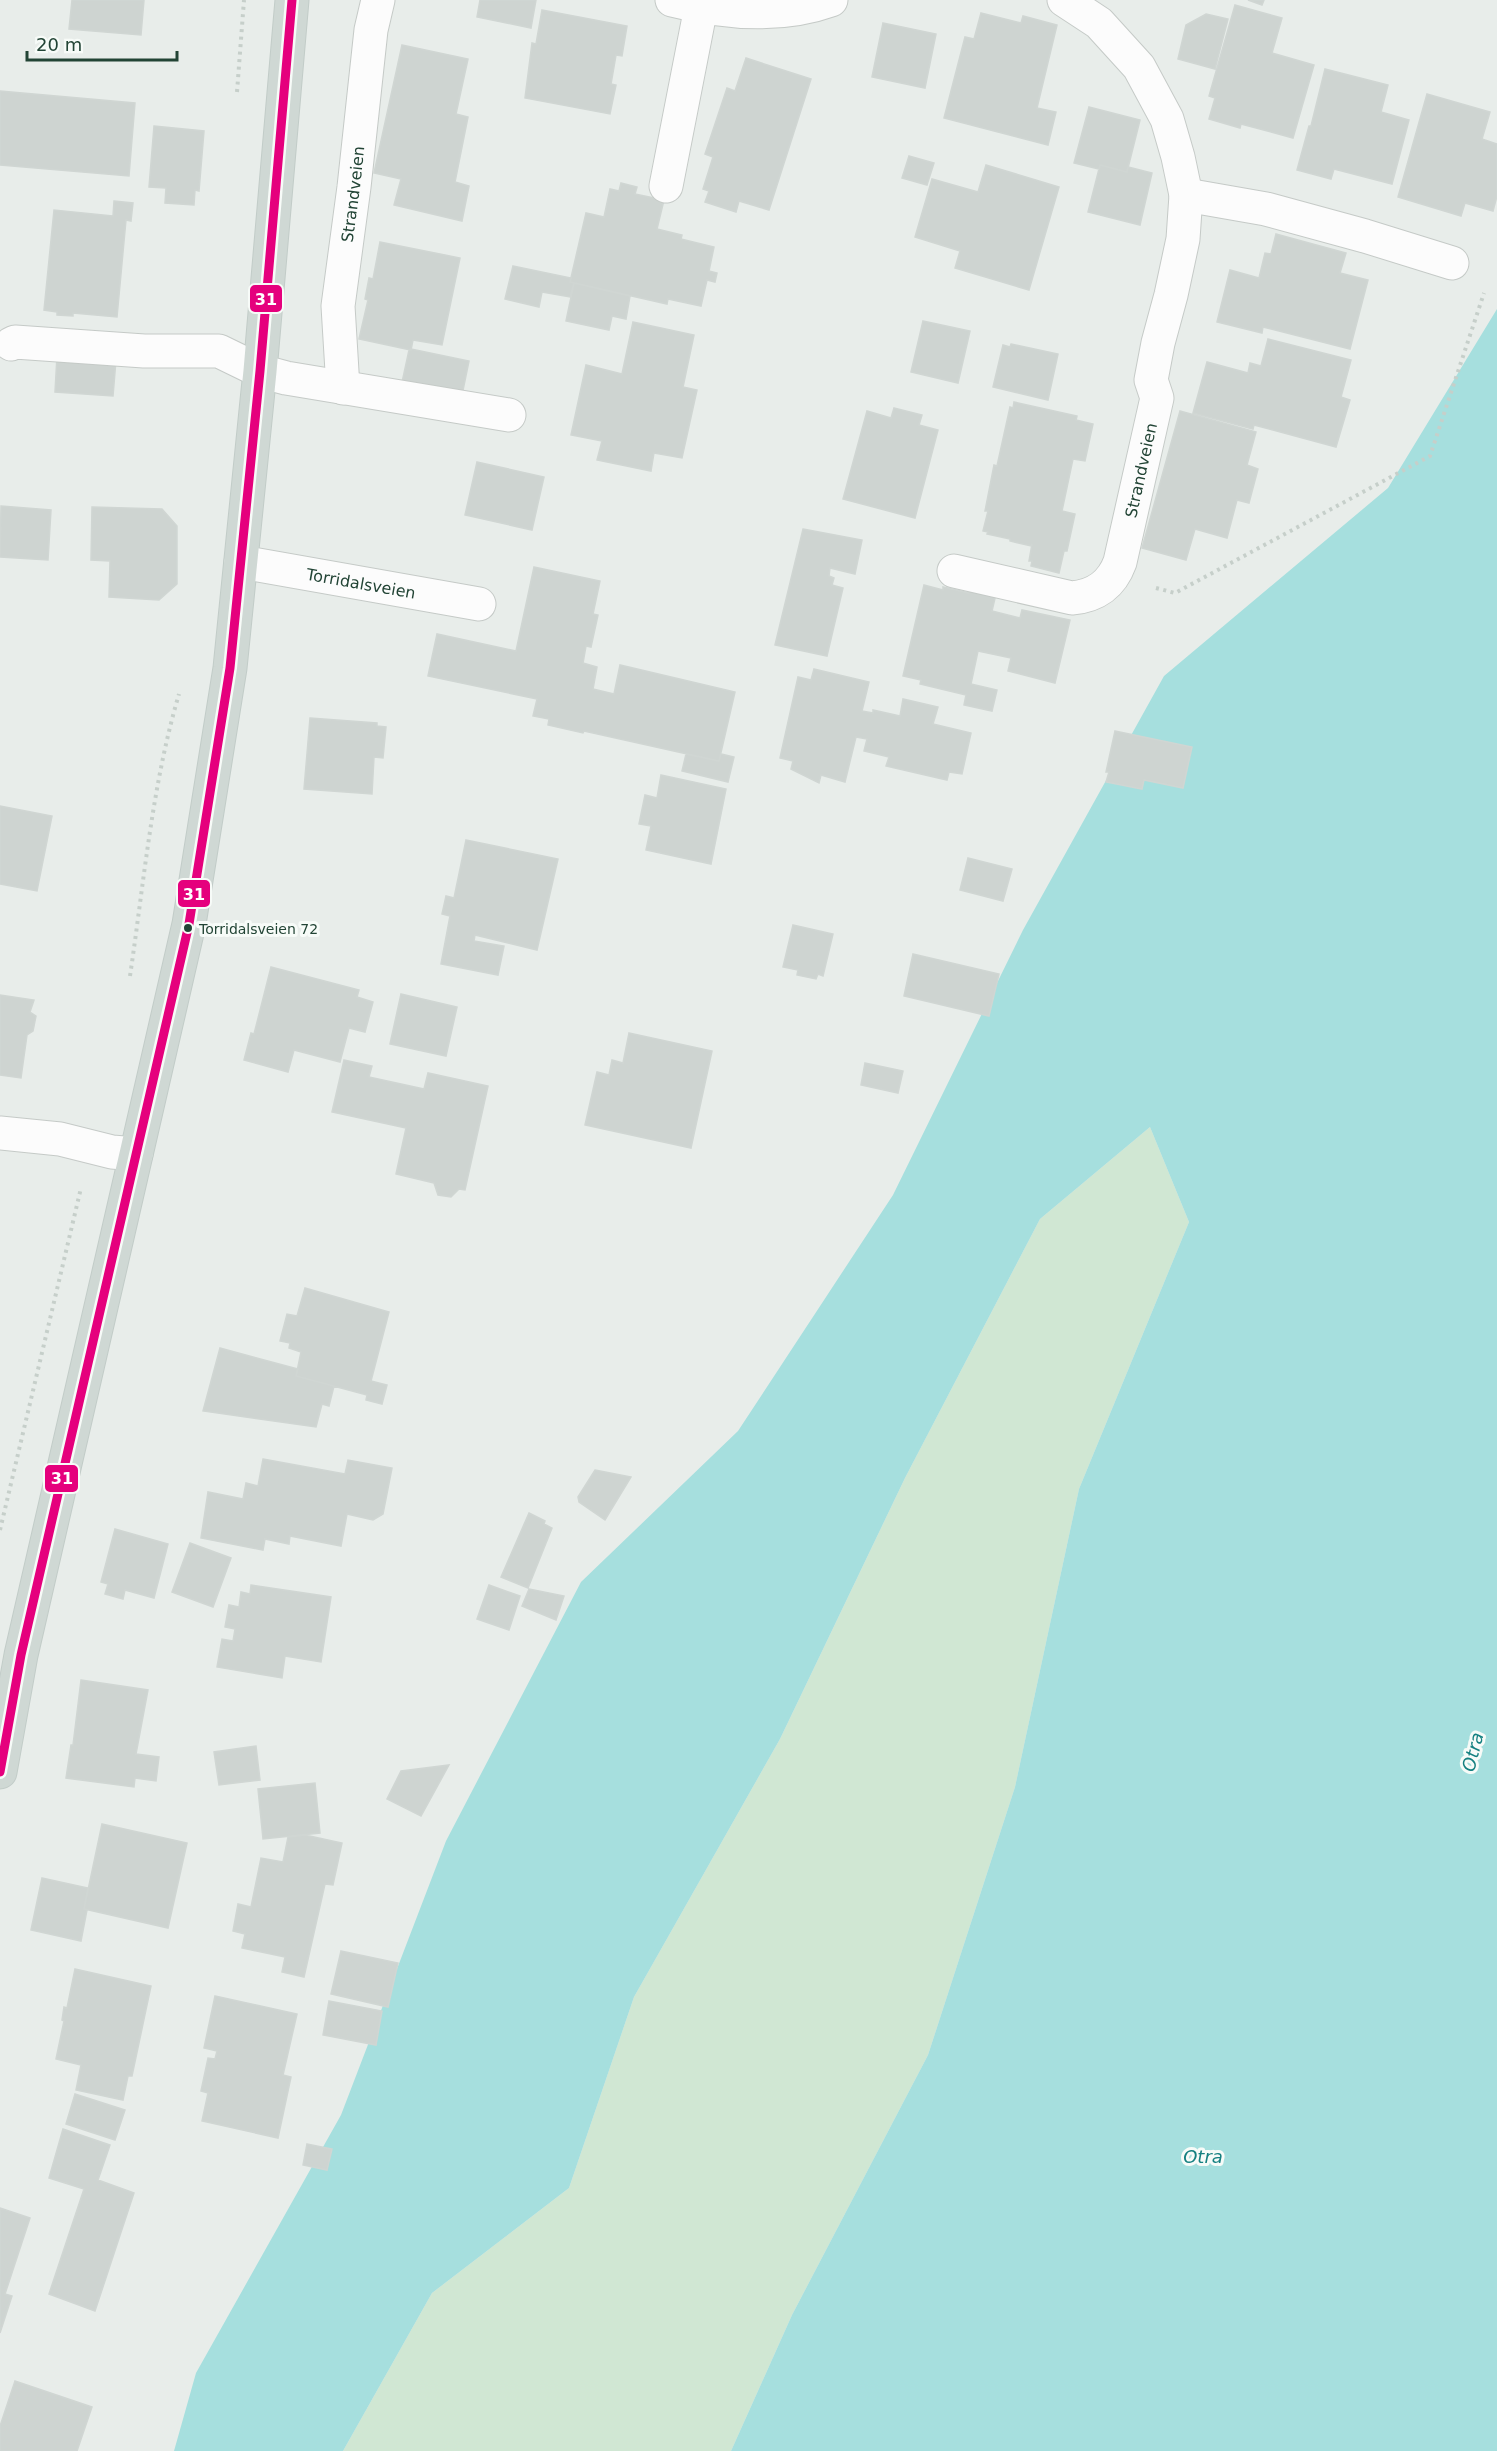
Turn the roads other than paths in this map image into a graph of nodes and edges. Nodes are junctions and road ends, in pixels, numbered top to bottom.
1 (291, 0) edge
2 (378, 0) edge
3 (831, 0) edge
4 (1064, 0) edge
5 (687, 4) edge
6 (666, 186) dead end
7 (1186, 195) junction
8 (1452, 263) road end
9 (10, 344) dead end
10 (260, 371) junction
11 (343, 388) junction
12 (509, 415) dead end
13 (242, 562) junction
14 (954, 571) dead end
15 (479, 604) dead end
16 (0, 1133) edge
17 (136, 1154) junction
18 (0, 1772) edge

1 - 10 main road
2 - 11 street, Strandveien
3 - 5 street
4 - 7 street, Strandveien
5 - 6 street
7 - 8 street
7 - 14 street, Strandveien
9 - 10 street
10 - 11 street
10 - 13 main road
11 - 12 street
13 - 15 street, Torridalsveien
13 - 17 main road
16 - 17 street
17 - 18 main road

